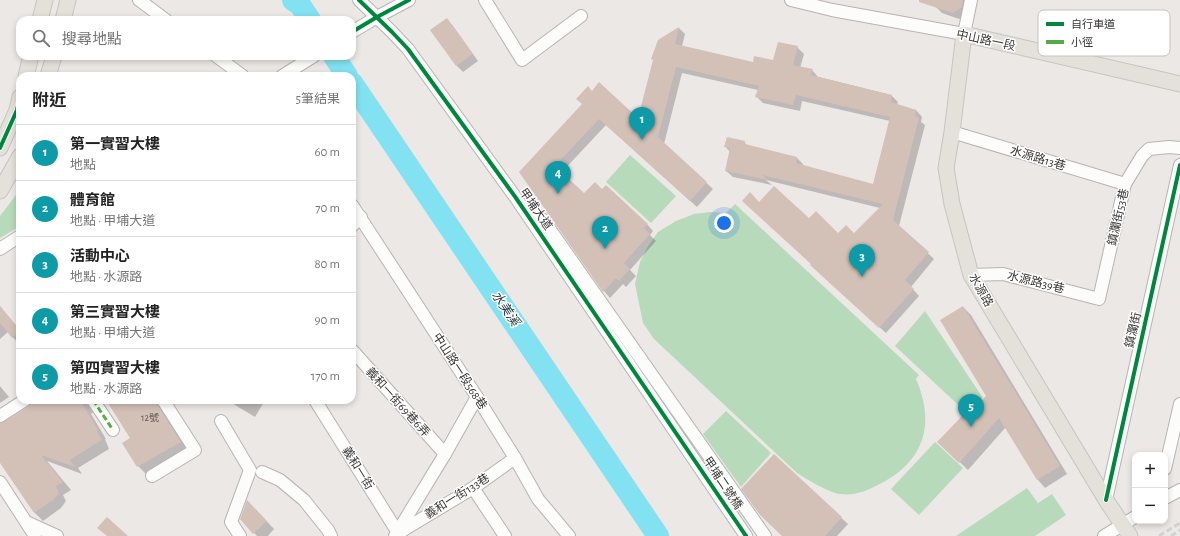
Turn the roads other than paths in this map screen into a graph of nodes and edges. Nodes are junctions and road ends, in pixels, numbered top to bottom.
1 (45, 0) edge
2 (68, 0) edge
3 (139, 0) edge
4 (359, 0) edge
5 (409, 0) edge
6 (484, 0) edge
7 (792, 0) edge
8 (971, 0) edge
9 (835, 5) edge
10 (41, 16) edge
11 (64, 16) edge
12 (161, 16) edge
13 (581, 16) dead end
14 (377, 17) junction
15 (357, 29) edge
16 (964, 34) junction
17 (1038, 51) edge
18 (1059, 56) edge
19 (30, 60) edge
20 (53, 60) edge
21 (221, 60) edge
22 (308, 60) edge
23 (27, 72) edge
24 (49, 72) edge
25 (238, 72) edge
26 (288, 72) edge
27 (1180, 84) edge
28 (16, 112) edge
29 (952, 132) junction
30 (0, 148) edge
31 (1180, 148) edge
32 (16, 163) edge
33 (1180, 165) edge
34 (1125, 184) junction
35 (0, 191) edge
36 (516, 198) junction
37 (356, 210) edge
38 (361, 217) junction
39 (356, 222) edge
40 (16, 239) edge
41 (0, 249) edge
42 (971, 275) junction
43 (1099, 299) joint
44 (356, 354) edge
45 (477, 396) junction
46 (19, 404) edge
47 (96, 404) edge
48 (166, 404) edge
49 (317, 404) edge
50 (1180, 404) edge
51 (0, 416) edge
52 (221, 421) dead end
53 (113, 430) dead end
54 (682, 442) joint
55 (445, 454) junction
56 (1168, 456) edge
57 (516, 458) junction
58 (262, 472) dead end
59 (152, 476) dead end
60 (0, 482) edge
61 (473, 488) junction
62 (1180, 490) edge
63 (1168, 496) edge
64 (1106, 500) junction
65 (26, 522) junction
66 (1130, 526) edge
67 (398, 535) edge
68 (35, 536) edge
69 (57, 536) edge
70 (240, 536) edge
71 (331, 536) edge
72 (505, 536) edge
73 (569, 536) edge
74 (746, 536) edge
75 (765, 536) edge
76 (1104, 536) edge

1 - 10 main road
2 - 11 main road
3 - 12 street
4 - 14 street, 甲埔大道
5 - 14 street
6 - 13 street
7 - 9 street, 中山路一段
8 - 16 street, 水源路
9 - 16 street, 中山路一段
14 - 15 street
14 - 36 street, 甲埔大道
16 - 17 main road, 中山路一段
16 - 29 main road, 水源路
18 - 27 main road, 中山路一段
19 - 23 main road
20 - 24 main road
21 - 25 street
22 - 26 street
28 - 30 main road
29 - 34 street, 水源路13巷
29 - 42 main road, 水源路
31 - 34 street, 鎮瀾街53巷
32 - 35 main road
33 - 64 street, 鎮瀾街
34 - 43 street, 鎮瀾街53巷
36 - 54 street, 甲埔大道
36 - 75 street
37 - 38 street, 中山路一段568巷
38 - 39 street
38 - 45 street, 中山路一段568巷
40 - 41 street
42 - 43 street, 水源路39巷
42 - 64 main road, 水源路
44 - 55 street, 義和一街69巷6弄
45 - 55 street
45 - 57 street, 中山路一段568巷
46 - 51 street
47 - 53 street
48 - 59 street
49 - 67 street, 義和一街
50 - 56 street
52 - 70 street
54 - 74 street, 甲埔二號橋
55 - 67 street
57 - 61 street, 義和一街133巷
57 - 73 street, 中山路一段568巷
58 - 71 street
60 - 65 street
61 - 67 street, 義和一街133巷
61 - 72 street
62 - 63 street
64 - 66 main road, 水源路
65 - 68 street
65 - 69 street
66 - 76 street

